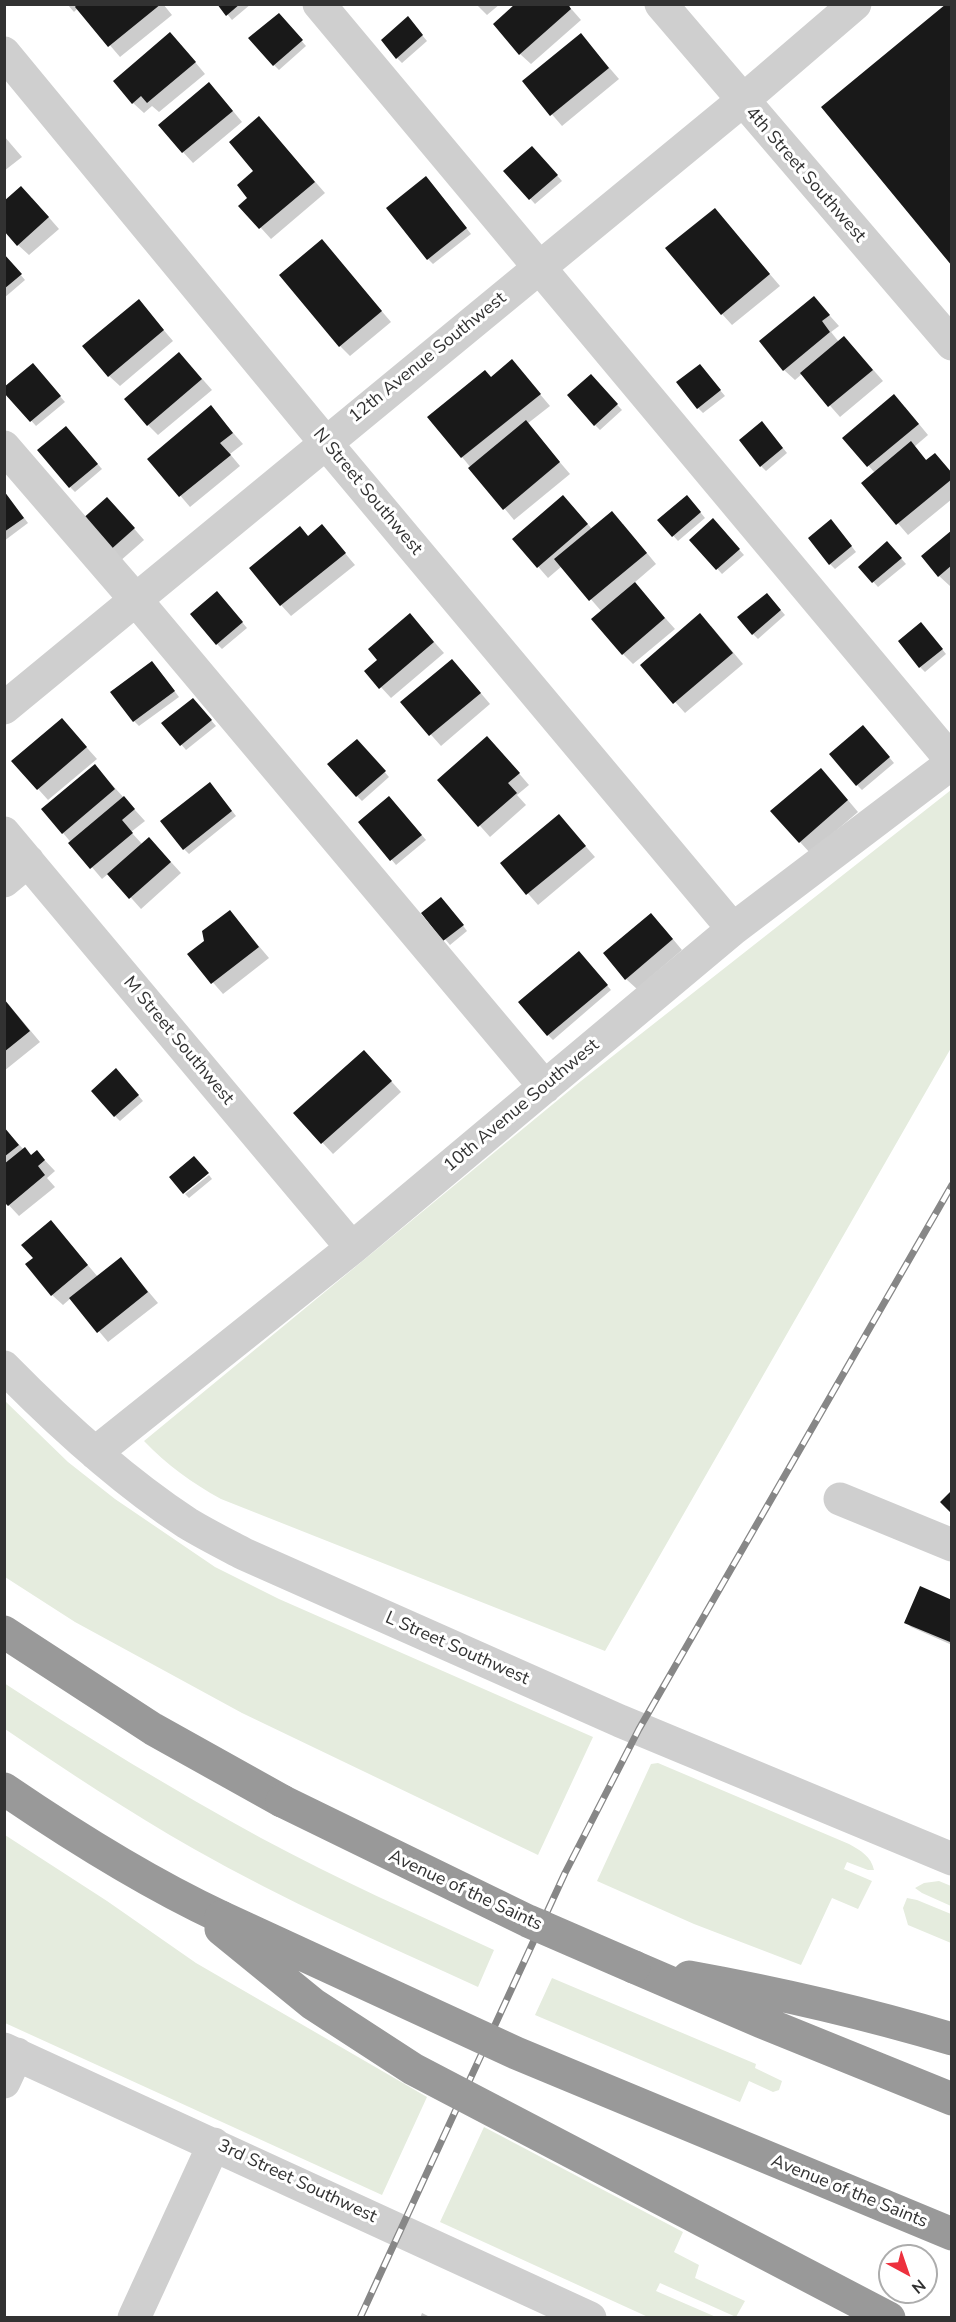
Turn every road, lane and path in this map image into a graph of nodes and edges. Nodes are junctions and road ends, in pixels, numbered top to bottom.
1 (320, 4) edge
2 (661, 4) edge
3 (855, 4) edge
4 (4, 53) edge
5 (742, 101) junction
6 (540, 267) junction
7 (951, 344) edge
8 (326, 442) junction
9 (4, 447) edge
10 (136, 600) junction
11 (4, 708) edge
12 (951, 762) edge
13 (4, 834) edge
14 (16, 871) edge
15 (733, 929) junction
16 (545, 1087) junction
17 (352, 1248) junction
18 (4, 1367) edge
19 (96, 1453) junction
20 (840, 1499) dead end
21 (951, 1545) edge
22 (4, 1632) edge
23 (4, 1789) edge
24 (951, 1859) edge
25 (219, 1921) junction
26 (634, 1967) junction
27 (951, 2039) edge
28 (9, 2062) edge
29 (951, 2099) edge
30 (214, 2144) junction
31 (951, 2234) edge
32 (546, 2308) edge
33 (134, 2318) edge
34 (590, 2318) edge
35 (889, 2318) edge

1 - 6 street
2 - 5 street, 4th Street Southwest
3 - 5 street, 12th Avenue Southwest
4 - 8 street, N Street Southwest
5 - 6 street, 12th Avenue Southwest
5 - 7 street, 4th Street Southwest
6 - 8 street, 12th Avenue Southwest
6 - 12 street
8 - 10 street, 12th Avenue Southwest
8 - 15 street, N Street Southwest
9 - 10 street
10 - 11 street, 12th Avenue Southwest
10 - 16 street
12 - 15 street, 10th Avenue Southwest
13 - 14 street, M Street Southwest
14 - 17 street, M Street Southwest
15 - 16 street, 10th Avenue Southwest
16 - 17 street, 10th Avenue Southwest
17 - 19 street, 10th Avenue Southwest
18 - 19 street, L Street Southwest
19 - 24 street, L Street Southwest
20 - 21 street
22 - 26 highway, Avenue of the Saints, bridge
23 - 25 highway
25 - 31 highway, Avenue of the Saints, bridge
25 - 35 highway, bridge
26 - 27 highway
26 - 29 highway, Avenue of the Saints
28 - 30 street, 3rd Street Southwest
30 - 32 street, 3rd Street Southwest
30 - 33 street
32 - 34 street, 3rd Street Southwest

